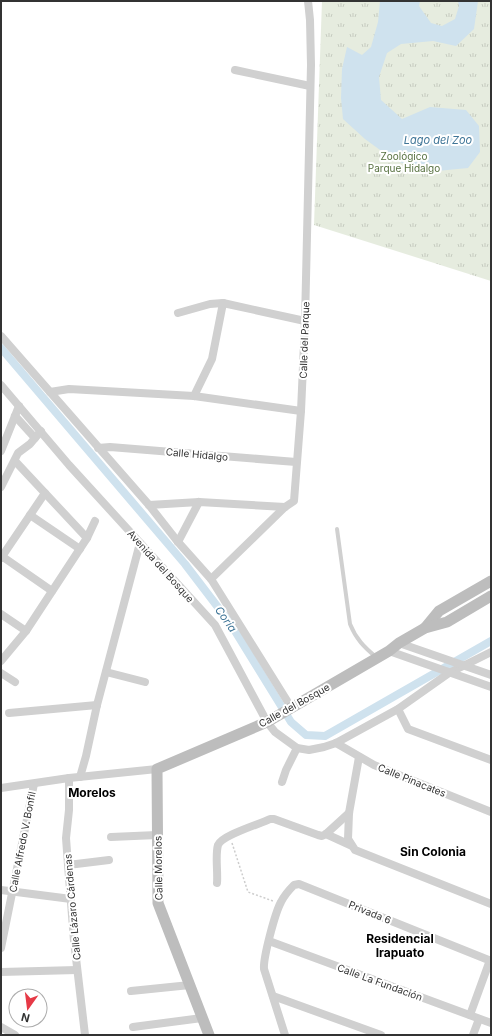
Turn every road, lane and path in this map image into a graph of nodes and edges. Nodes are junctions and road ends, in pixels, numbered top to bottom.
1 (308, 1) edge
2 (236, 70) dead end
3 (310, 86) junction
4 (223, 303) junction
5 (178, 313) dead end
6 (305, 321) junction
7 (1, 336) edge
8 (1, 385) edge
9 (50, 392) junction
10 (194, 396) junction
11 (19, 406) junction
12 (301, 411) junction
13 (15, 416) junction
14 (40, 431) junction
15 (35, 438) junction
16 (98, 448) junction
17 (1, 451) edge
18 (15, 461) junction
19 (296, 462) junction
20 (1, 487) edge
21 (45, 493) junction
22 (199, 502) junction
23 (149, 505) junction
24 (285, 507) junction
25 (30, 515) junction
26 (95, 521) dead end
27 (337, 529) dead end
28 (87, 538) junction
29 (178, 542) junction
30 (140, 543) junction
31 (80, 549) junction
32 (2, 557) edge
33 (211, 579) junction
34 (491, 581) edge
35 (52, 591) junction
36 (491, 596) edge
37 (1, 614) edge
38 (425, 628) junction
39 (26, 631) junction
40 (399, 643) junction
41 (389, 651) junction
42 (491, 652) edge
43 (377, 658) junction
44 (1, 661) edge
45 (459, 664) junction
46 (106, 672) junction
47 (446, 672) junction
48 (1, 673) edge
49 (491, 675) edge
50 (15, 682) dead end
51 (145, 682) dead end
52 (491, 687) edge
53 (97, 705) junction
54 (398, 709) junction
55 (285, 711) junction
56 (9, 713) dead end
57 (267, 722) junction
58 (336, 743) junction
59 (297, 748) junction
60 (358, 757) junction
61 (491, 760) edge
62 (157, 769) junction
63 (80, 777) junction
64 (69, 778) junction
65 (282, 782) dead end
66 (34, 784) junction
67 (1, 788) edge
68 (491, 812) edge
69 (349, 813) junction
70 (326, 834) junction
71 (157, 835) junction
72 (230, 835) junction
73 (111, 837) dead end
74 (350, 845) junction
75 (109, 860) dead end
76 (68, 865) junction
77 (217, 882) dead end
78 (1, 890) edge
79 (13, 892) junction
80 (71, 899) junction
81 (280, 903) junction
82 (491, 904) edge
83 (269, 940) junction
84 (1, 948) edge
85 (491, 961) edge
86 (77, 970) junction
87 (1, 972) edge
88 (190, 985) junction
89 (131, 992) dead end
90 (273, 996) junction
91 (470, 1016) junction
92 (202, 1018) junction
93 (479, 1018) junction
94 (491, 1023) edge
95 (1, 1027) edge
96 (133, 1027) dead end
97 (15, 1035) edge
98 (85, 1035) edge
99 (209, 1035) edge
100 (285, 1035) edge
101 (381, 1035) edge
102 (473, 1035) edge

1 - 3 street, Calle del Parque
2 - 3 street
3 - 6 street, Calle del Parque
4 - 5 street
4 - 6 street
4 - 10 street
6 - 12 street, Calle del Parque
7 - 9 street
8 - 11 street, Avenida del Bosque
9 - 10 street
9 - 16 street
10 - 12 street
11 - 13 street
11 - 14 street, Avenida del Bosque
12 - 19 street, Calle del Parque
13 - 15 street
13 - 17 street
14 - 15 street
14 - 30 street, Avenida del Bosque
15 - 18 street
16 - 19 street, Calle Hidalgo
16 - 23 street
18 - 20 street
18 - 21 street
19 - 24 street, Calle del Parque
21 - 25 street
21 - 28 street
22 - 23 street
22 - 24 street
22 - 29 street
23 - 29 street
24 - 33 street, Calle del Parque
25 - 31 street
25 - 32 street
26 - 28 street
27 - 43 lane
28 - 31 street
29 - 33 street
30 - 46 street
30 - 57 street, Avenida del Bosque
31 - 35 street
32 - 35 street
33 - 55 street
34 - 38 street, Calle del Bosque
35 - 39 street
36 - 38 street, Calle del Bosque
37 - 39 street
38 - 40 street, Calle del Bosque
39 - 44 street
40 - 41 street, Calle del Bosque
40 - 45 street
41 - 43 street, Calle del Bosque
41 - 47 street
42 - 45 street
43 - 55 street, Calle del Bosque
45 - 47 street
45 - 49 street
46 - 51 street
46 - 53 street
47 - 52 street
47 - 54 street
48 - 50 street
53 - 56 street
53 - 63 street
54 - 58 street
54 - 61 street
55 - 57 street, Calle del Bosque
57 - 59 street, Avenida del Bosque
57 - 62 street, Calle del Bosque
58 - 59 street, Avenida del Bosque
58 - 60 street, Calle Pinacates
59 - 65 street
60 - 68 street, Calle Pinacates
60 - 69 street
62 - 63 street
62 - 71 street, Calle Morelos
63 - 64 street
64 - 66 street
64 - 76 street, Calle Lázaro Cárdenas
66 - 67 street
66 - 79 street, Calle Alfredo V. Bonfil
69 - 70 street
69 - 74 street
70 - 72 street
70 - 74 street
71 - 73 street
71 - 88 street, Calle Morelos
72 - 77 street
72 - 81 path
74 - 82 street
75 - 76 street
76 - 80 street, Calle Lázaro Cárdenas
78 - 79 street
79 - 80 street
79 - 84 street, Calle Alfredo V. Bonfil
80 - 86 street, Calle Lázaro Cárdenas
81 - 83 street
81 - 85 street, Privada 6
83 - 90 street
83 - 91 street, Calle La Fundación
85 - 91 street
86 - 87 street
86 - 98 street, Calle Lázaro Cárdenas
88 - 89 street
88 - 92 street, Calle Morelos
90 - 100 street
90 - 101 street
91 - 93 street, Calle La Fundación
92 - 96 street
92 - 99 street, Calle Morelos
93 - 94 street, Calle La Fundación
93 - 102 street
95 - 97 street

